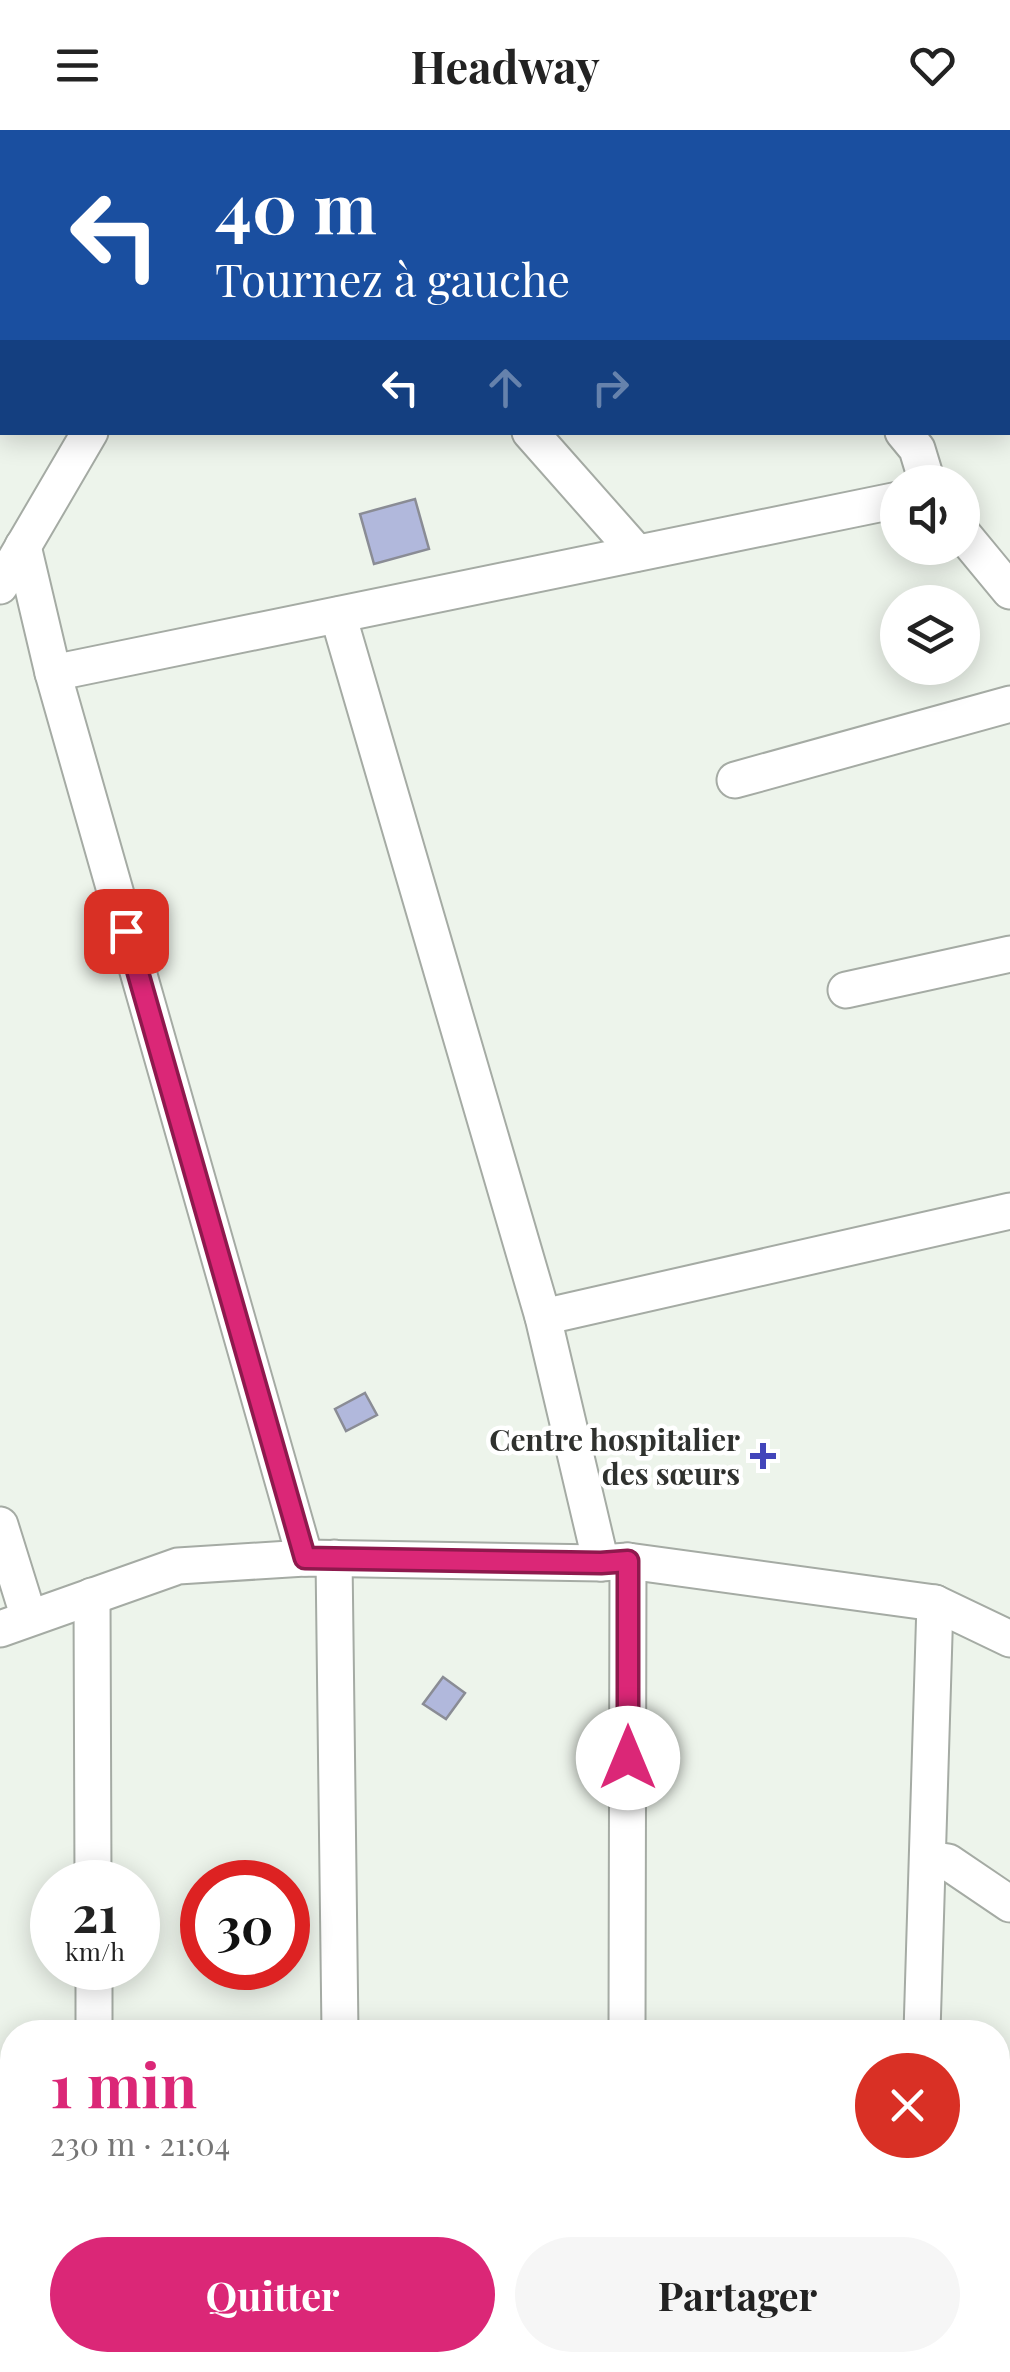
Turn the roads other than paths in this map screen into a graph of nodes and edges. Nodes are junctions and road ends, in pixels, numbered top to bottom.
1 (88, 435) edge
2 (533, 435) edge
3 (880, 504) edge
4 (23, 546) junction
5 (637, 553) junction
6 (980, 554) edge
7 (0, 586) edge
8 (1010, 590) edge
9 (338, 615) junction
10 (53, 673) junction
11 (1010, 704) edge
12 (736, 780) dead end
13 (1010, 954) edge
14 (846, 990) dead end
15 (1010, 1211) edge
16 (542, 1317) junction
17 (0, 1525) edge
18 (320, 1558) junction
19 (615, 1562) junction
20 (92, 1596) junction
21 (935, 1603) junction
22 (14, 1623) edge
23 (1010, 1640) edge
24 (928, 1859) junction
25 (93, 1860) edge
26 (1010, 1904) edge
27 (94, 1990) edge
28 (94, 2020) edge
29 (339, 2020) edge
30 (627, 2020) edge
31 (922, 2020) edge

1 - 4 street
2 - 5 street
3 - 5 street
4 - 7 street
4 - 10 street
5 - 9 street
6 - 8 street
9 - 10 street
9 - 16 street
10 - 18 street
11 - 12 street
13 - 14 street
15 - 16 street
16 - 19 street
17 - 22 street
18 - 19 street
18 - 20 street
18 - 29 street
19 - 21 street
19 - 30 street
20 - 22 street
20 - 25 street
21 - 23 street
21 - 24 street
24 - 26 street
24 - 31 street
27 - 28 street

